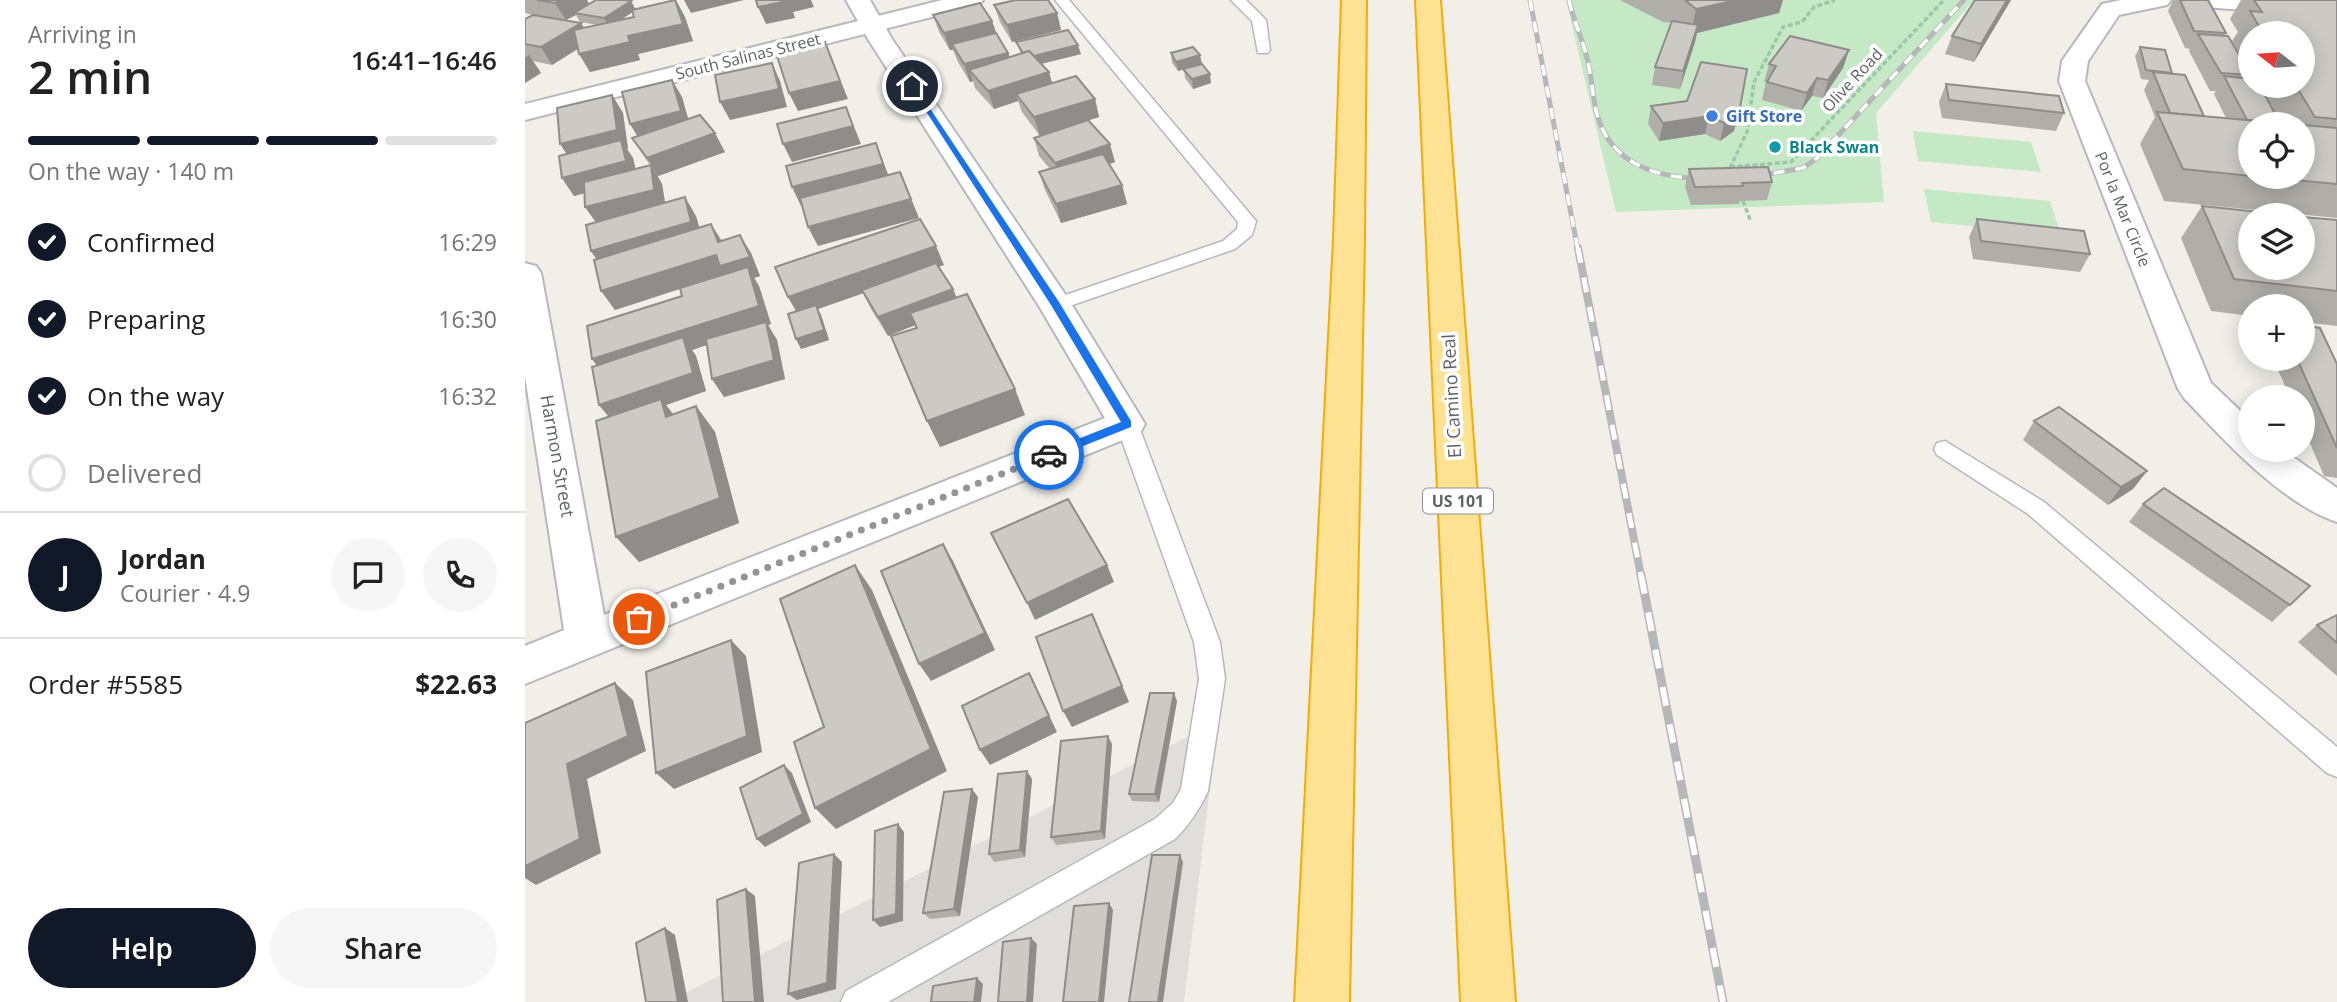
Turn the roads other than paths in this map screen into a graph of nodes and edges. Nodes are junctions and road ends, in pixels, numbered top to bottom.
1 (971, 0) edge
2 (1062, 0) edge
3 (1238, 0) edge
4 (1428, 0) edge
5 (2159, 0) edge
6 (2203, 0) edge
7 (1349, 7) edge
8 (865, 13) edge
9 (2337, 16) edge
10 (1263, 50) dead end
11 (525, 112) edge
12 (525, 273) edge
13 (1055, 304) junction
14 (1127, 424) junction
15 (2238, 431) edge
16 (1945, 449) dead end
17 (2273, 462) edge
18 (2337, 507) edge
19 (587, 639) junction
20 (525, 664) edge
21 (2337, 764) edge
22 (857, 1002) edge
23 (1322, 1002) edge
24 (1488, 1002) edge

1 - 8 street, South Salinas Street
2 - 13 lane
3 - 10 lane
4 - 24 highway, El Camino Real / US 101
5 - 15 street, Por la Mar Circle
6 - 9 street
7 - 23 highway
8 - 11 street, South Salinas Street
8 - 13 street
12 - 19 street, Harmon Street
13 - 14 street
14 - 19 street
14 - 22 lane
16 - 21 lane
17 - 18 street
19 - 20 street

